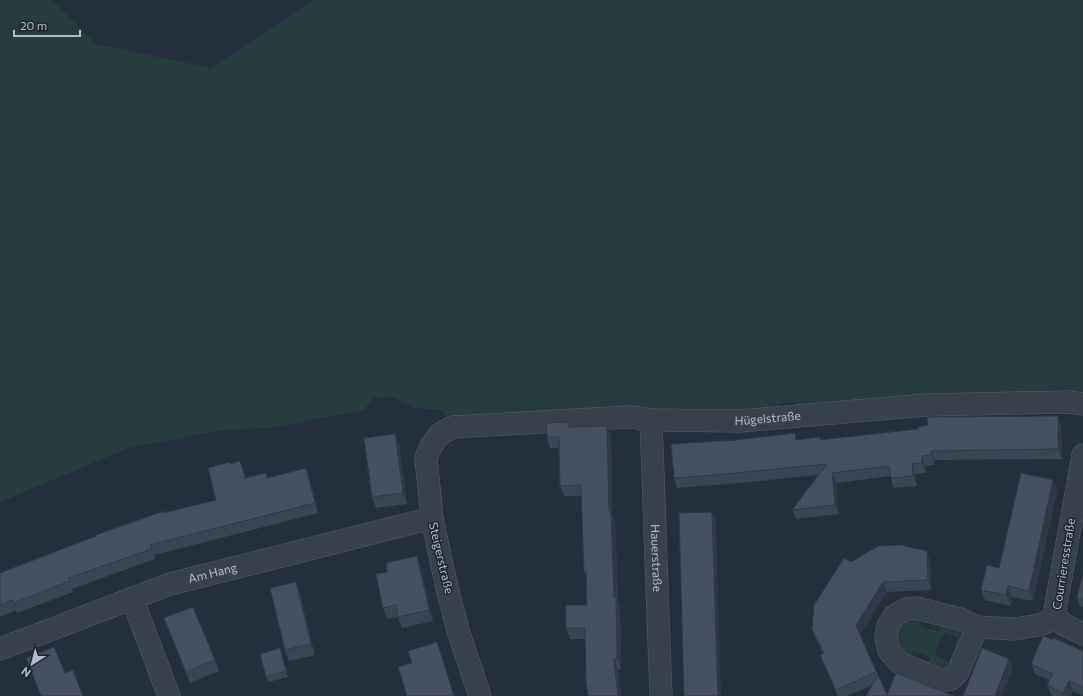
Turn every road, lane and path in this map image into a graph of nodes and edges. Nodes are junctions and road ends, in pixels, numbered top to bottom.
1 (1083, 404) edge
2 (651, 420) junction
3 (453, 427) joint
4 (1083, 455) edge
5 (432, 518) junction
6 (132, 598) junction
7 (1057, 618) junction
8 (977, 627) dead end
9 (1083, 634) edge
10 (0, 649) edge
11 (169, 696) edge
12 (480, 696) edge
13 (661, 696) edge

1 - 2 street, Hügelstraße
2 - 3 street, Hügelstraße
2 - 13 street, Hauerstraße
3 - 5 street, Steigerstraße
4 - 7 street, Courrieresstraße
5 - 6 street, Am Hang
5 - 12 street, Steigerstraße
6 - 10 street, Am Hang
6 - 11 street
7 - 8 street
7 - 9 street, Courrieresstraße

